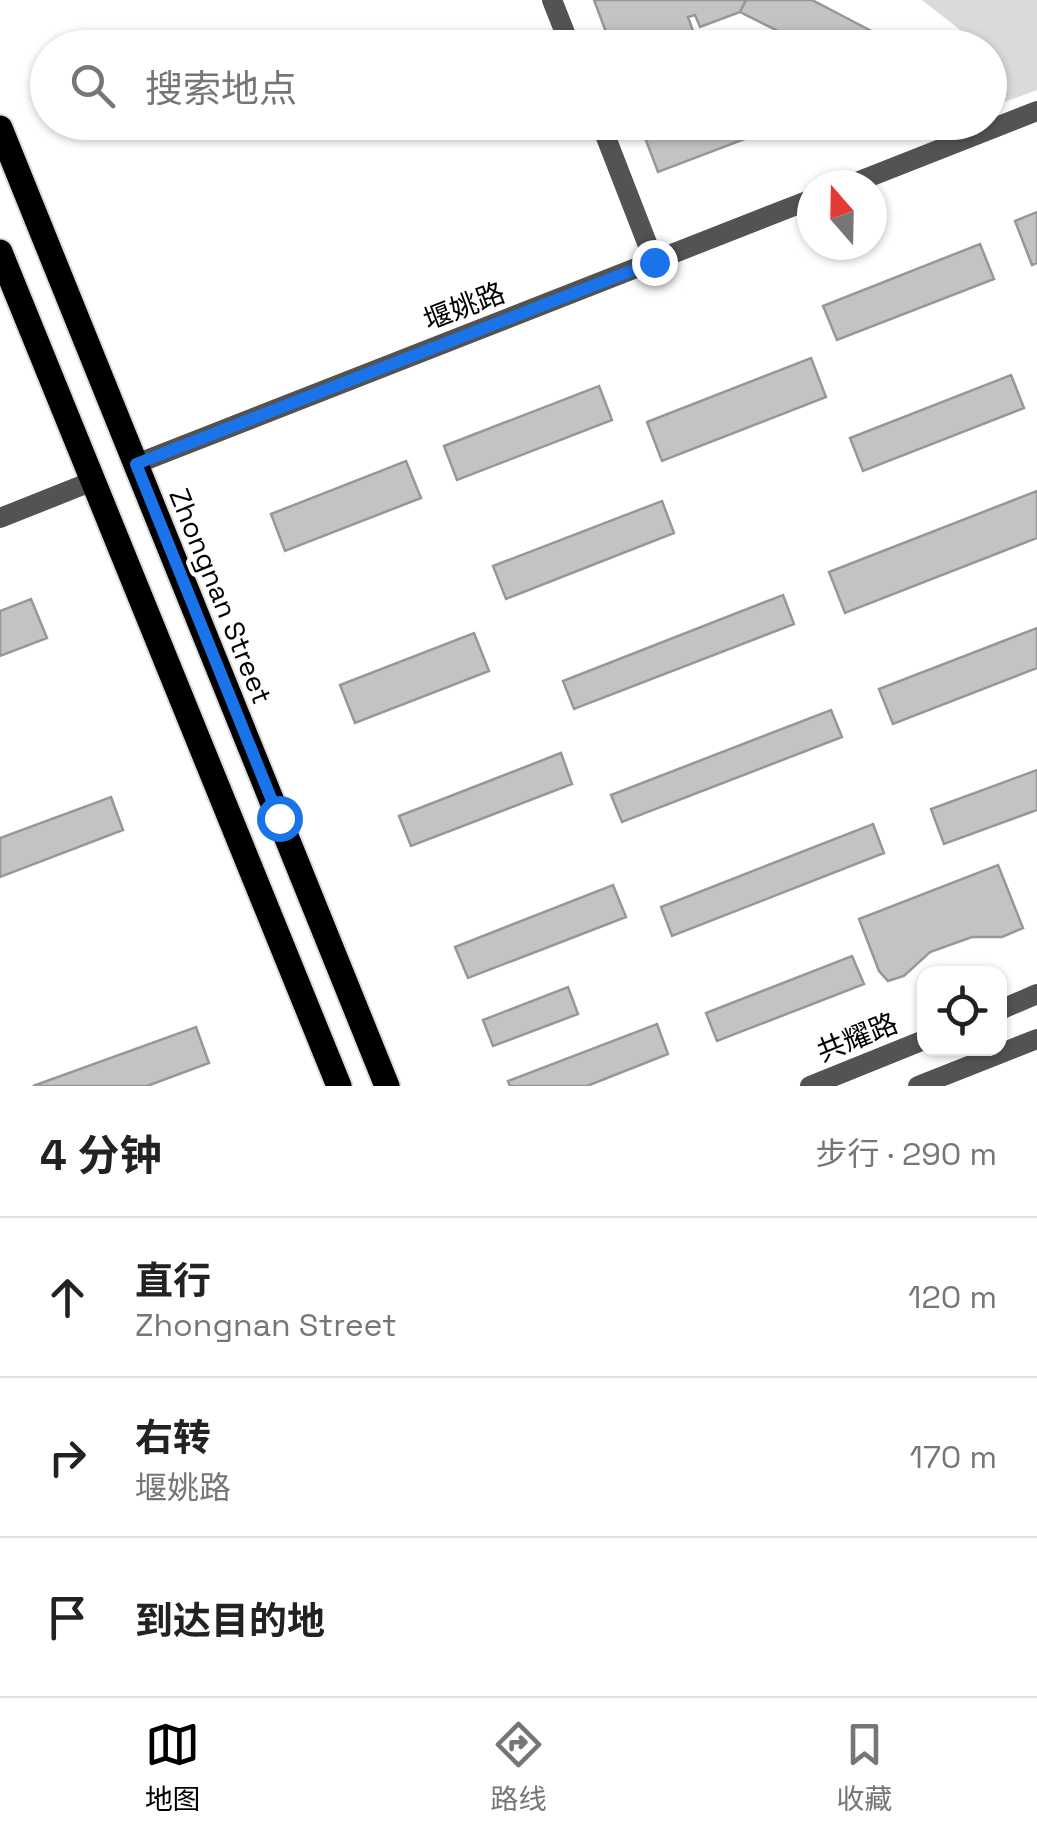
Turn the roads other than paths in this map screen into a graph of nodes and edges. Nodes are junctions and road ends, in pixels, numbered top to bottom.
1 (552, 0) edge
2 (564, 30) edge
3 (1037, 111) edge
4 (1007, 123) edge
5 (0, 128) edge
6 (607, 140) edge
7 (963, 140) edge
8 (887, 170) edge
9 (797, 206) edge
10 (0, 252) edge
11 (654, 262) junction
12 (136, 464) junction
13 (93, 481) junction
14 (0, 518) edge
15 (1037, 994) edge
16 (1007, 1007) edge
17 (1037, 1038) edge
18 (917, 1043) edge
19 (339, 1086) edge
20 (387, 1086) edge
21 (810, 1086) edge
22 (918, 1086) edge

1 - 2 street
3 - 4 street
5 - 12 main road, Zhongnan Street
6 - 11 street
7 - 8 street
9 - 11 street, 堰姚路
10 - 13 main road
11 - 12 street, 堰姚路
12 - 20 main road, Zhongnan Street
13 - 14 street
13 - 19 main road
15 - 16 street
17 - 22 street
18 - 21 street, 共耀路

